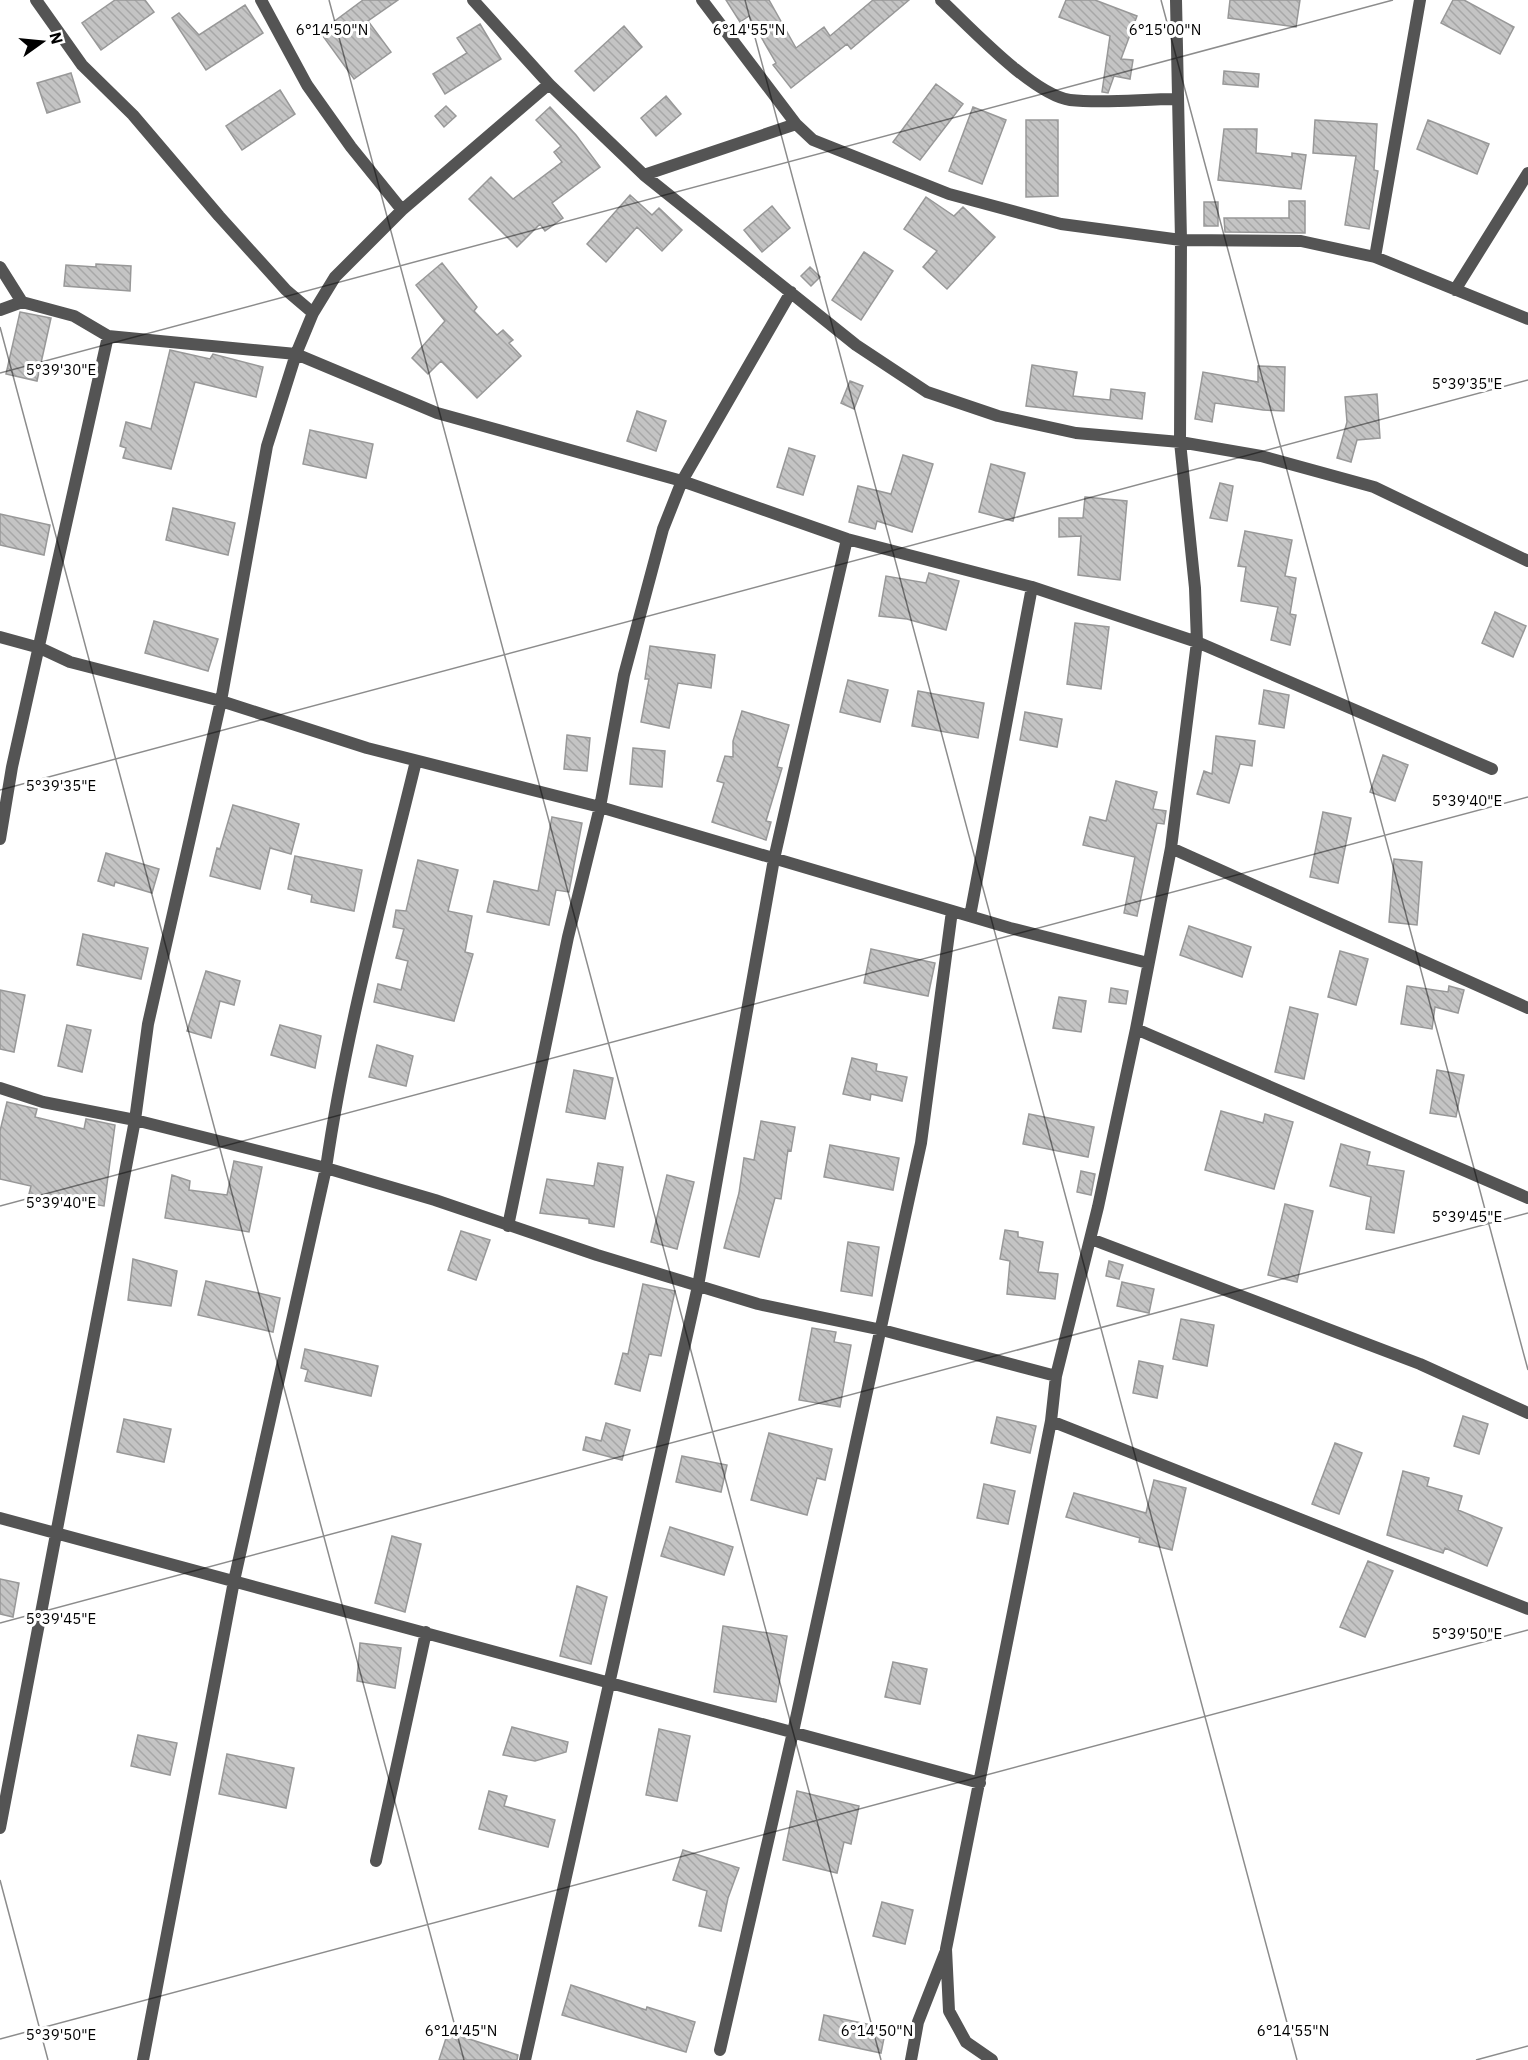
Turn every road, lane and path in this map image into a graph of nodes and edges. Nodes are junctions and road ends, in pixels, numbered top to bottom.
1 (36, 0) edge
2 (261, 0) edge
3 (472, 0) edge
4 (702, 0) edge
5 (941, 0) edge
6 (1176, 0) edge
7 (1420, 0) edge
8 (549, 84) junction
9 (1176, 99) junction
10 (796, 124) junction
11 (1528, 173) edge
12 (644, 175) junction
13 (402, 210) junction
14 (1181, 240) junction
15 (1376, 257) junction
16 (0, 267) edge
17 (1455, 290) junction
18 (790, 292) junction
19 (22, 302) junction
20 (0, 310) edge
21 (313, 313) junction
22 (1528, 319) edge
23 (108, 336) junction
24 (296, 354) junction
25 (1180, 442) junction
26 (682, 481) junction
27 (847, 539) junction
28 (1528, 561) edge
29 (1032, 587) junction
30 (0, 637) edge
31 (1197, 642) junction
32 (40, 648) junction
33 (220, 700) junction
34 (416, 761) junction
35 (1492, 769) dead end
36 (600, 807) junction
37 (0, 839) edge
38 (1171, 848) junction
39 (774, 859) junction
40 (952, 911) junction
41 (970, 916) junction
42 (1148, 963) junction
43 (1528, 1008) edge
44 (1137, 1029) junction
45 (0, 1088) edge
46 (135, 1120) junction
47 (326, 1168) junction
48 (1528, 1198) edge
49 (508, 1226) junction
50 (1091, 1239) junction
51 (698, 1286) junction
52 (882, 1330) junction
53 (1056, 1376) junction
54 (1528, 1413) edge
55 (1051, 1421) junction
56 (0, 1518) edge
57 (56, 1533) junction
58 (234, 1581) junction
59 (1528, 1609) edge
60 (426, 1632) junction
61 (608, 1682) junction
62 (793, 1732) junction
63 (980, 1783) junction
64 (0, 1828) edge
65 (376, 1861) dead end
66 (946, 1949) junction
67 (720, 2050) dead end
68 (142, 2060) edge
69 (525, 2060) edge
70 (911, 2060) edge
71 (992, 2060) edge

1 - 21 street
2 - 13 street
3 - 8 street
4 - 10 street
5 - 9 street
6 - 9 street
7 - 15 street
8 - 12 street
8 - 13 street
9 - 14 street
10 - 12 street
10 - 14 street
11 - 17 street
12 - 18 street
13 - 21 street
14 - 15 street
14 - 25 street
15 - 17 street
16 - 19 street
17 - 22 street
18 - 25 street
18 - 26 street
19 - 20 street
19 - 23 street
21 - 24 street
23 - 24 street
23 - 32 street
24 - 26 street
24 - 33 street
25 - 28 street
25 - 31 street
26 - 27 street
26 - 36 street
27 - 29 street
27 - 39 street
29 - 31 street
29 - 41 street
30 - 32 street
31 - 35 street
31 - 38 street
32 - 33 street
32 - 37 street
33 - 34 street
33 - 46 street
34 - 36 street
34 - 47 street
36 - 39 street
36 - 49 street
38 - 42 street
38 - 43 street
39 - 40 street
39 - 51 street
40 - 41 street
40 - 52 street
41 - 42 street
42 - 44 street
44 - 48 street
44 - 50 street
45 - 46 street
46 - 47 street
46 - 57 street
47 - 49 street
47 - 58 street
49 - 51 street
50 - 53 street
50 - 54 street
51 - 52 street
51 - 61 street
52 - 53 street
52 - 62 street
53 - 55 street
55 - 59 street
55 - 63 street
56 - 57 street
57 - 58 street
57 - 64 street
58 - 60 street
58 - 68 street
60 - 61 street
60 - 65 street
61 - 62 street
61 - 69 street
62 - 63 street
62 - 67 street
63 - 66 street
66 - 70 street
66 - 71 street

